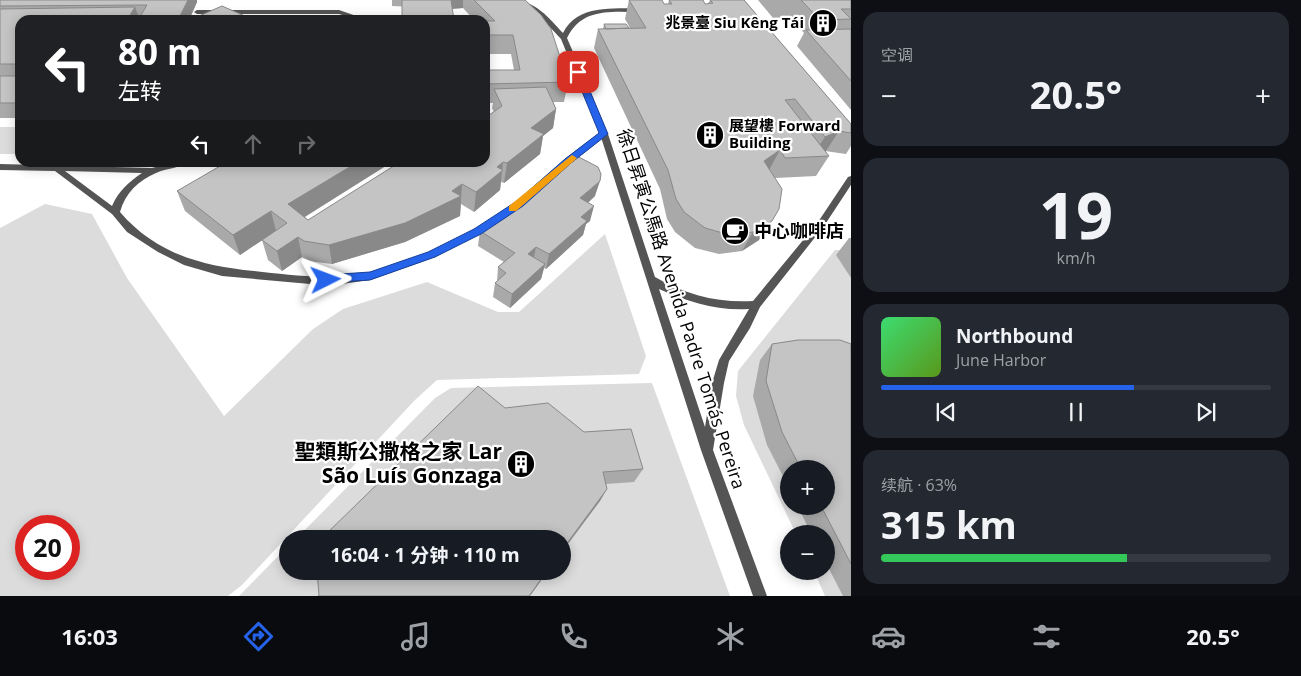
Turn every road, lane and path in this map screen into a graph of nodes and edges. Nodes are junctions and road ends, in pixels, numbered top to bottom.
1 (515, 0) edge
2 (651, 10) edge
3 (268, 12) junction
4 (199, 15) edge
5 (274, 15) edge
6 (349, 15) edge
7 (564, 38) junction
8 (604, 134) junction
9 (167, 167) edge
10 (0, 168) edge
11 (58, 170) junction
12 (152, 171) junction
13 (851, 179) edge
14 (115, 212) junction
15 (651, 279) junction
16 (756, 305) junction
17 (707, 450) junction
18 (760, 596) edge

1 - 7 street, 徐日昇寅公馬路 Avenida Padre Tomás Pereira
2 - 7 street
3 - 4 street
3 - 5 street
3 - 6 street
7 - 8 street, 徐日昇寅公馬路 Avenida Padre Tomás Pereira
8 - 14 street
8 - 15 street, 徐日昇寅公馬路 Avenida Padre Tomás Pereira
9 - 12 street
10 - 11 street
11 - 12 street
11 - 14 street
12 - 14 street
13 - 16 street
15 - 16 street
15 - 17 street, 徐日昇寅公馬路 Avenida Padre Tomás Pereira
16 - 17 street
17 - 18 street, 徐日昇寅公馬路 Avenida Padre Tomás Pereira

